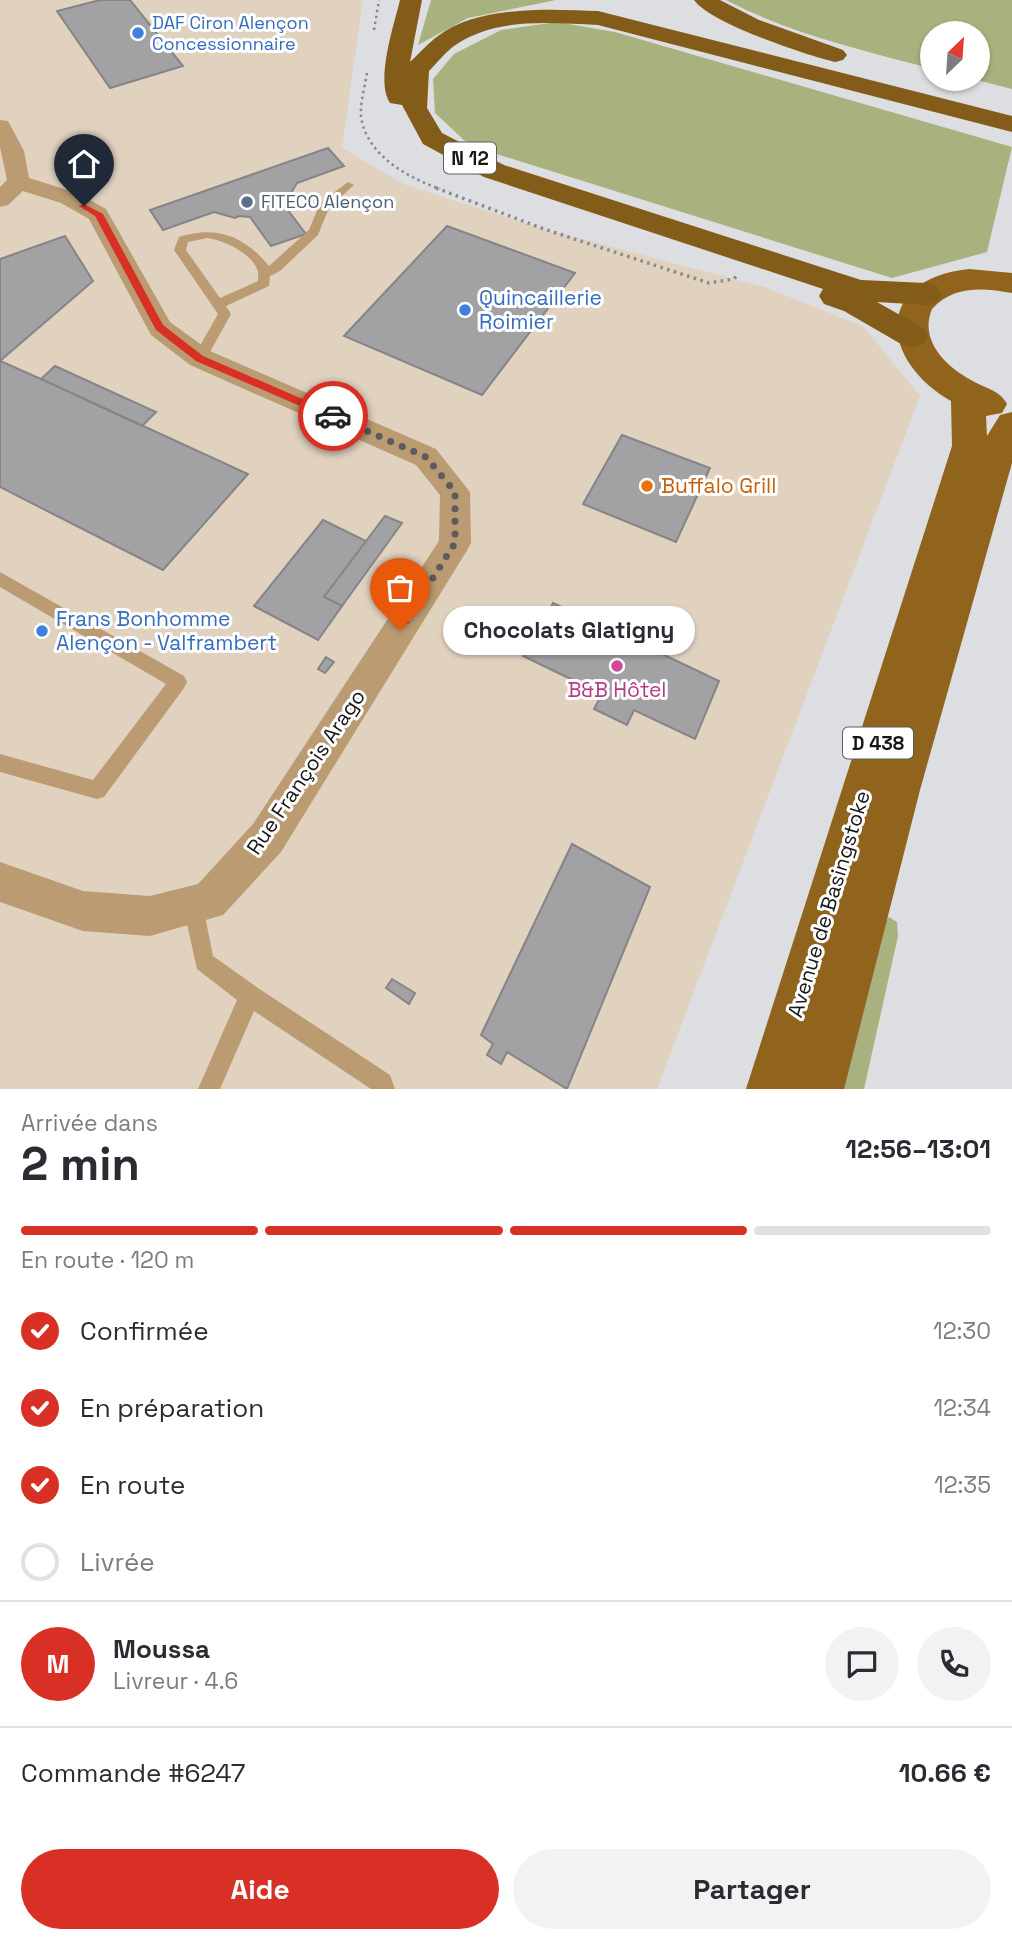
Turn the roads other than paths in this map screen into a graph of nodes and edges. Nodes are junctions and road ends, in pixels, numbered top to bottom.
1 (411, 0) edge
2 (595, 0) edge
3 (705, 0) edge
4 (684, 16) dead end
5 (758, 57) junction
6 (886, 74) junction
7 (1004, 113) edge
8 (0, 126) edge
9 (348, 185) dead end
10 (10, 191) edge
11 (265, 273) junction
12 (1005, 276) edge
13 (926, 294) junction
14 (218, 304) junction
15 (912, 336) junction
16 (200, 358) junction
17 (968, 395) junction
18 (1012, 410) edge
19 (1012, 425) edge
20 (0, 579) edge
21 (0, 763) edge
22 (0, 881) edge
23 (193, 905) junction
24 (250, 996) junction
25 (214, 1087) edge
26 (384, 1089) edge
27 (773, 1089) edge
28 (817, 1089) edge

1 - 15 highway, N 12
2 - 5 highway, N 12
3 - 6 highway, N 12
4 - 6 highway, N 12
5 - 7 highway, N 12
5 - 13 highway, N 12
6 - 7 highway, N 12
8 - 10 street
9 - 11 lane
10 - 16 street, Rue François Arago
11 - 14 lane
11 - 14 lane
12 - 13 main road
13 - 15 main road
14 - 16 lane
15 - 17 main road
16 - 23 street, Rue François Arago
17 - 18 main road
17 - 27 main road, Avenue de Basingstoke / D 438
19 - 28 main road, Avenue de Basingstoke / D 438
20 - 21 lane
22 - 23 street, Rue François Arago
23 - 24 lane
24 - 25 lane
24 - 26 lane

